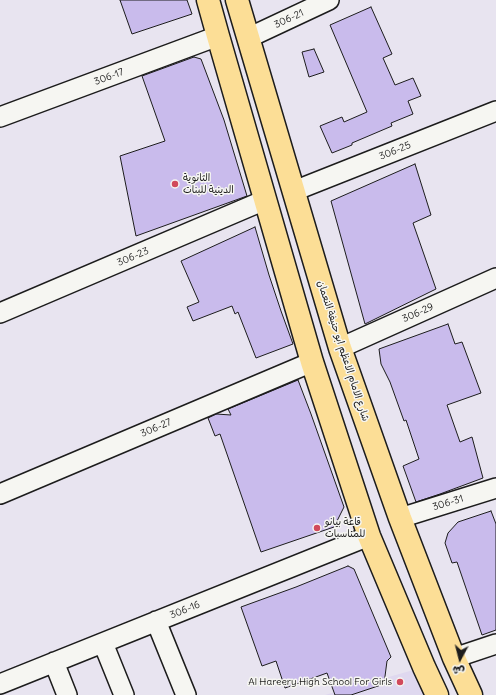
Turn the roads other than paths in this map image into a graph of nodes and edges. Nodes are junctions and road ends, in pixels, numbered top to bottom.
1 (208, 0) edge
2 (237, 0) edge
3 (329, 0) edge
4 (218, 36) junction
5 (248, 38) junction
6 (496, 111) edge
7 (0, 117) edge
8 (294, 191) junction
9 (265, 200) junction
10 (496, 278) edge
11 (0, 313) edge
12 (340, 348) junction
13 (312, 362) junction
14 (496, 488) edge
15 (0, 494) edge
16 (400, 518) junction
17 (369, 536) junction
18 (156, 622) junction
19 (103, 643) junction
20 (496, 644) edge
21 (454, 658) junction
22 (54, 662) junction
23 (0, 684) edge
24 (67, 695) edge
25 (124, 695) edge
26 (186, 695) edge
27 (438, 695) edge
28 (471, 695) edge

1 - 4 main road
2 - 5 main road, شارع الامام الاعظم ابو حنيفة النعمان
3 - 5 street, 306-21
4 - 7 street, 306-17
4 - 9 main road
5 - 8 main road, شارع الامام الاعظم ابو حنيفة النعمان
6 - 8 street, 306-25
8 - 12 main road, شارع الامام الاعظم ابو حنيفة النعمان
9 - 11 street, 306-23
9 - 13 main road
10 - 12 street, 306-29
12 - 16 main road, شارع الامام الاعظم ابو حنيفة النعمان
13 - 15 street, 306-27
13 - 17 main road
14 - 16 street, 306-31
16 - 21 main road, شارع الامام الاعظم ابو حنيفة النعمان
17 - 18 street, 306-16
17 - 27 main road
18 - 19 street, 306-16
18 - 26 street
19 - 22 street, 306-16
19 - 25 street
20 - 21 street
21 - 28 main road, شارع الامام الاعظم ابو حنيفة النعمان
22 - 23 street, 306-16
22 - 24 street

